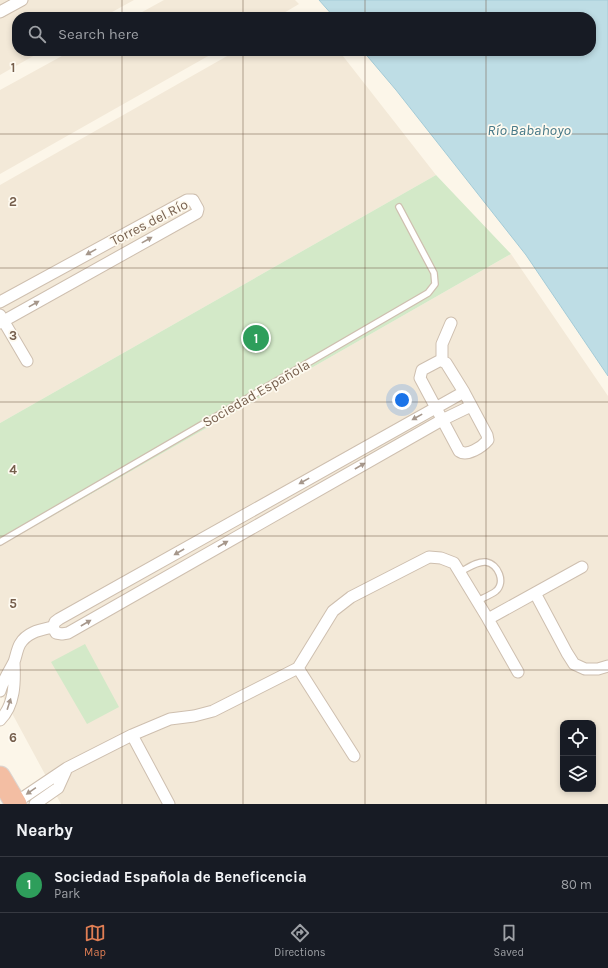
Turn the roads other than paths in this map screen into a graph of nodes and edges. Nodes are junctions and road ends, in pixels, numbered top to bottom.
1 (22, 0) edge
2 (0, 12) edge
3 (400, 207) dead end
4 (113, 240) junction
5 (122, 255) junction
6 (66, 266) junction
7 (76, 281) junction
8 (0, 302) edge
9 (1, 320) edge
10 (451, 324) dead end
11 (27, 361) dead end
12 (442, 361) junction
13 (464, 392) junction
14 (471, 406) junction
15 (436, 407) junction
16 (442, 420) junction
17 (374, 442) junction
18 (380, 455) junction
19 (330, 467) junction
20 (337, 480) junction
21 (284, 492) junction
22 (292, 505) junction
23 (197, 541) junction
24 (0, 542) edge
25 (204, 555) junction
26 (582, 567) dead end
27 (460, 572) junction
28 (116, 588) junction
29 (535, 593) junction
30 (124, 601) junction
31 (477, 602) junction
32 (488, 618) junction
33 (52, 627) junction
34 (14, 662) junction
35 (608, 666) edge
36 (298, 668) junction
37 (518, 672) dead end
38 (0, 691) edge
39 (0, 720) edge
40 (132, 735) junction
41 (354, 756) dead end
42 (67, 768) junction
43 (0, 777) edge
44 (22, 804) edge
45 (169, 804) edge

1 - 2 street
3 - 24 lane, Sociedad Española
4 - 5 street
5 -> 4 street, Torres del Río
4 -> 6 street, Torres del Río
5 - 7 street, Torres del Río
6 - 7 street
6 - 8 street, Torres del Río
9 -> 7 street, Torres del Río
9 - 11 street
10 - 12 street
12 - 13 street
12 - 15 street
13 - 14 street
13 - 15 street
14 - 16 street
14 - 16 street
15 - 16 street
15 -> 17 street
16 - 18 street
17 - 18 street
17 - 19 street
20 -> 18 street
19 - 20 street
19 -> 21 street
20 - 22 street
21 - 22 street
21 - 23 street
25 -> 22 street
23 - 25 street
23 -> 28 street
25 - 30 street
26 - 29 street
27 - 31 street
27 - 31 lane
27 - 36 street
28 - 30 street
28 - 33 street
29 - 32 street
29 - 35 street
33 -> 30 street
31 - 32 street
32 - 37 street
33 - 34 street
34 - 38 street
39 -> 34 street
36 - 40 street
36 - 41 street
40 - 42 street
40 - 45 street
42 -> 44 street
42 - 44 street
43 - 44 highway

